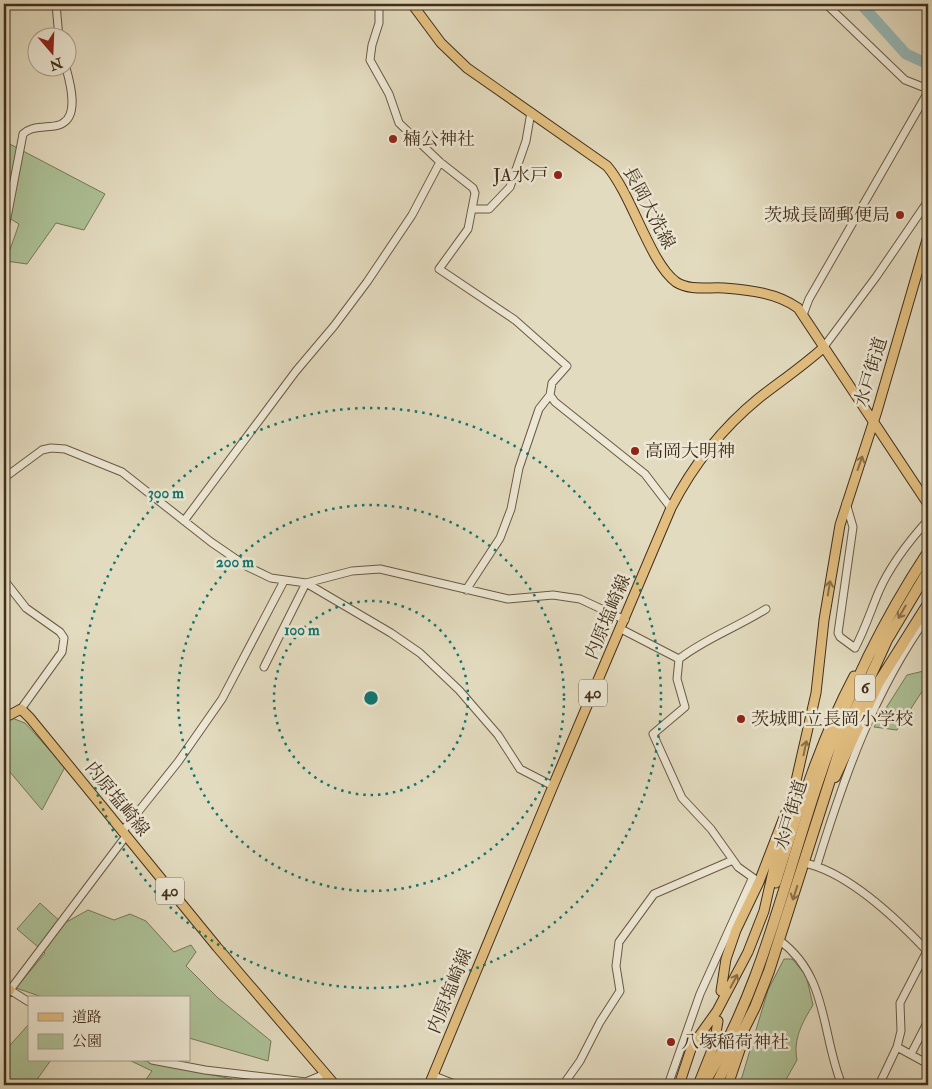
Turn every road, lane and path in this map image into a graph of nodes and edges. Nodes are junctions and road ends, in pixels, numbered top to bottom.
1 (56, 4) edge
2 (379, 4) edge
3 (412, 4) edge
4 (826, 4) edge
5 (59, 28) edge
6 (68, 78) edge
7 (928, 90) edge
8 (531, 112) junction
9 (440, 162) junction
10 (928, 201) edge
11 (472, 209) junction
12 (925, 209) edge
13 (4, 233) edge
14 (928, 236) edge
15 (803, 315) junction
16 (823, 348) junction
17 (550, 395) junction
18 (873, 424) junction
19 (4, 478) edge
20 (846, 502) junction
21 (928, 504) edge
22 (671, 508) junction
23 (928, 520) edge
24 (184, 521) junction
25 (928, 552) edge
26 (928, 571) edge
27 (4, 580) edge
28 (284, 581) junction
29 (306, 583) junction
30 (466, 590) junction
31 (928, 604) edge
32 (766, 609) dead end
33 (928, 616) edge
34 (625, 620) junction
35 (621, 629) junction
36 (875, 639) junction
37 (679, 659) junction
38 (264, 667) dead end
39 (21, 709) junction
40 (4, 718) edge
41 (552, 786) junction
42 (787, 812) junction
43 (818, 813) junction
44 (124, 834) junction
45 (733, 860) junction
46 (805, 863) junction
47 (817, 865) junction
48 (755, 880) junction
49 (764, 911) junction
50 (779, 940) junction
51 (928, 952) edge
52 (7, 989) edge
53 (720, 990) dead end
54 (4, 998) edge
55 (28, 1001) edge
56 (755, 1006) junction
57 (718, 1021) dead end
58 (928, 1022) edge
59 (897, 1047) junction
60 (911, 1054) junction
61 (163, 1062) edge
62 (928, 1064) edge
63 (325, 1074) junction
64 (434, 1076) junction
65 (335, 1085) edge
66 (429, 1085) edge
67 (457, 1085) edge
68 (563, 1085) edge
69 (668, 1085) edge
70 (679, 1085) edge
71 (698, 1085) edge
72 (703, 1085) edge
73 (716, 1085) edge
74 (728, 1085) edge
75 (842, 1085) edge
76 (879, 1085) edge

1 - 5 street
2 - 9 street
3 - 8 main road, 長岡大洗線
4 - 7 street
6 - 13 street
7 - 15 street
8 - 11 street
8 - 15 main road, 長岡大洗線
9 - 11 street
9 - 24 street
10 - 12 street
11 - 17 street
12 - 16 street
14 - 18 main road, 水戸街道
15 - 16 main road, 長岡大洗線
16 - 18 main road
16 - 22 main road, 内原塩崎線 / 40
17 - 22 street
17 - 30 street
20 -> 18 main road
18 - 21 main road, 水戸街道
19 - 24 street
20 - 23 street
42 -> 20 main road
22 - 34 main road, 内原塩崎線 / 40
24 - 28 street
25 - 36 highway, 6
26 -> 43 highway, 6
27 - 39 street
28 - 29 street
28 - 44 street
29 - 30 street
29 - 38 street
29 - 41 street
30 - 34 street
31 - 43 highway
32 - 37 street
33 - 47 street
34 - 35 main road, 内原塩崎線 / 40
35 - 37 street
35 - 41 main road, 内原塩崎線 / 40
36 - 49 main road
36 - 72 highway, 水戸街道 / 6
37 - 45 street
39 - 40 main road
39 - 44 main road, 内原塩崎線 / 40
41 - 64 main road, 内原塩崎線 / 40
42 - 48 main road
42 - 49 main road
43 - 46 highway, 水戸街道 / 6
44 - 52 street
44 - 63 main road, 内原塩崎線 / 40
45 - 48 street
45 - 68 street
46 - 47 street
46 -> 50 highway, 水戸街道 / 6
47 - 51 street
48 - 53 main road
48 - 69 street
70 -> 49 main road
50 - 56 highway, 水戸街道 / 6
50 - 75 street
51 - 59 street
52 - 54 street
52 - 55 street
56 - 73 highway, 6
56 - 74 main road
57 - 71 main road
58 - 60 street
59 - 60 street
59 - 76 street
60 - 62 street
61 - 63 street
63 - 65 main road, 内原塩崎線 / 40
64 - 66 main road, 内原塩崎線 / 40
64 - 67 street

